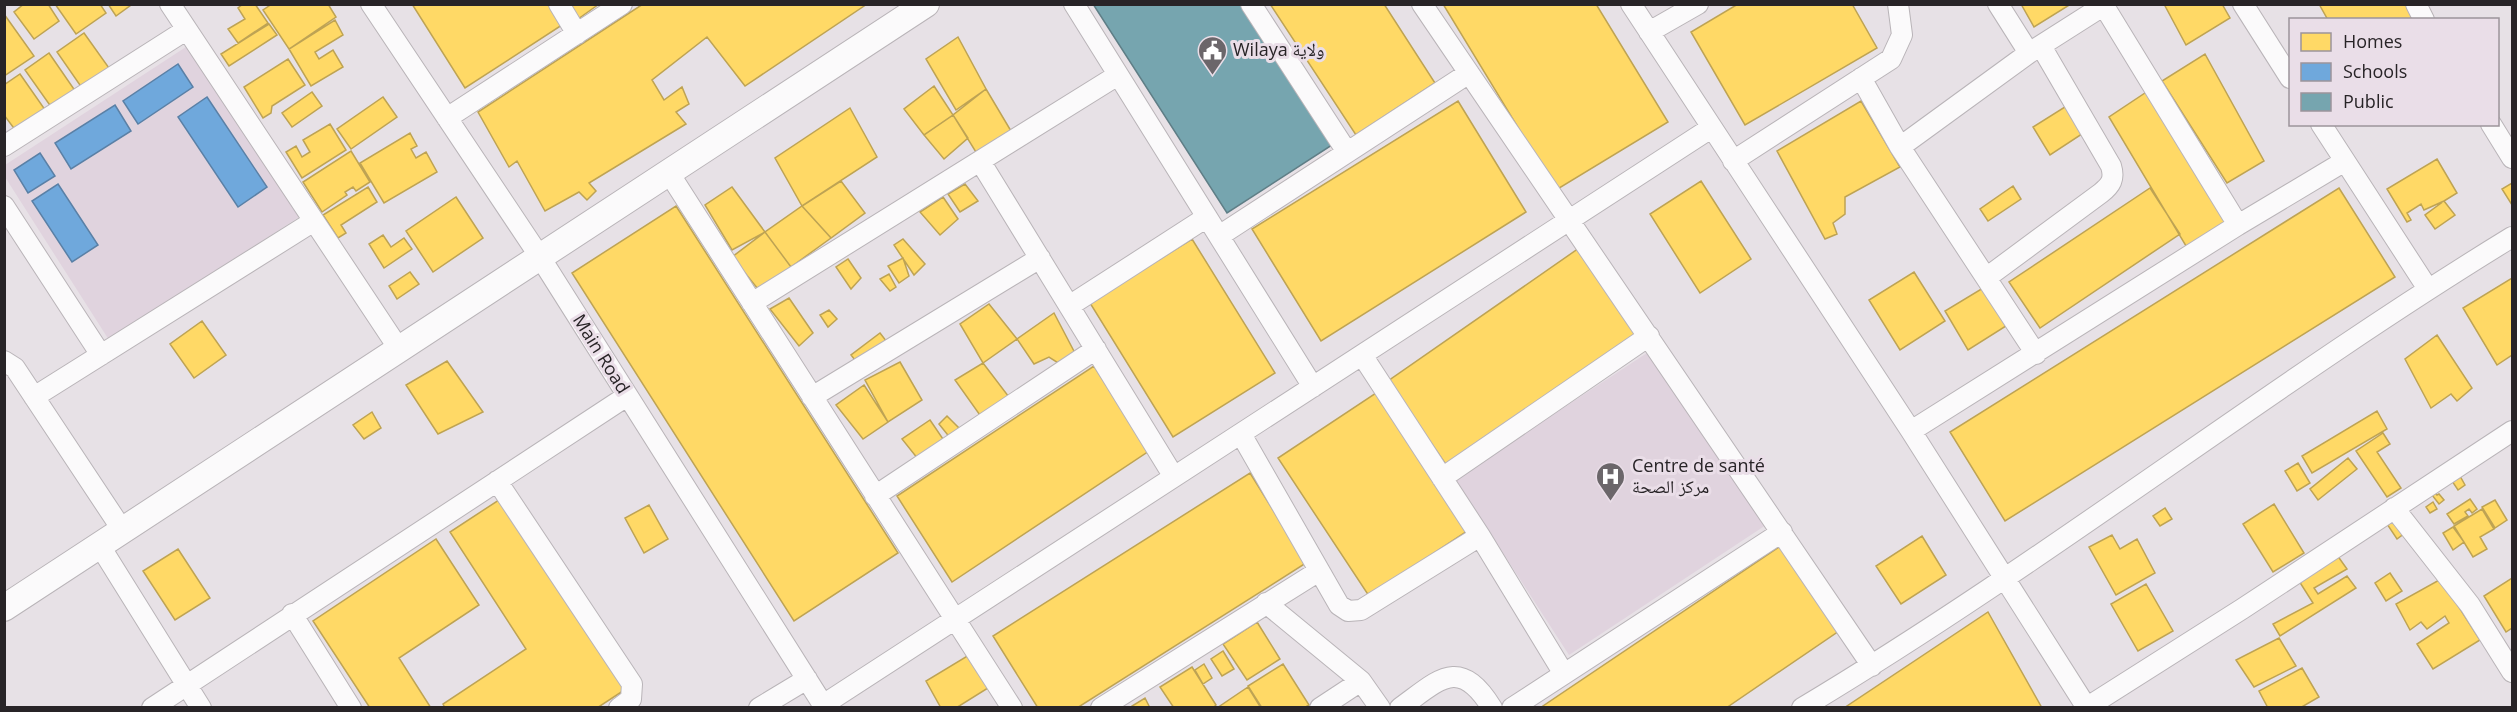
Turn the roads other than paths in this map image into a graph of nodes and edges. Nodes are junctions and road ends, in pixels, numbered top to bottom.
1 (170, 4) edge
2 (371, 4) edge
3 (559, 4) edge
4 (622, 4) edge
5 (926, 4) edge
6 (1074, 4) edge
7 (1251, 4) edge
8 (1422, 4) edge
9 (1631, 4) edge
10 (1698, 4) edge
11 (1898, 4) edge
12 (1998, 4) edge
13 (2242, 4) edge
14 (2416, 4) edge
15 (2105, 5) edge
16 (2423, 18) edge
17 (186, 30) junction
18 (1649, 32) junction
19 (577, 34) junction
20 (2035, 50) junction
21 (1469, 73) junction
22 (1118, 75) junction
23 (2289, 76) edge
24 (1861, 78) junction
25 (447, 118) junction
26 (2322, 126) edge
27 (2491, 126) edge
28 (1711, 128) junction
29 (4, 146) edge
30 (1900, 147) junction
31 (1347, 152) junction
32 (2512, 158) edge
33 (980, 161) junction
34 (1733, 161) junction
35 (2345, 161) junction
36 (669, 173) junction
37 (1207, 217) junction
38 (8, 219) edge
39 (1570, 219) junction
40 (314, 221) junction
41 (2238, 225) junction
42 (1219, 236) junction
43 (2512, 237) edge
44 (540, 257) junction
45 (1040, 258) junction
46 (1986, 278) junction
47 (2428, 289) junction
48 (752, 303) junction
49 (1069, 306) junction
50 (1649, 336) junction
51 (1096, 349) junction
52 (399, 350) junction
53 (2036, 354) junction
54 (101, 355) junction
55 (1362, 355) junction
56 (4, 361) edge
57 (1313, 387) junction
58 (627, 396) junction
59 (34, 397) junction
60 (812, 397) junction
61 (2512, 431) edge
62 (1911, 432) junction
63 (1241, 434) junction
64 (1174, 477) junction
65 (1442, 477) junction
66 (497, 481) junction
67 (875, 496) junction
68 (2394, 508) junction
69 (123, 531) junction
70 (1782, 531) junction
71 (1480, 536) junction
72 (100, 546) junction
73 (1319, 571) junction
74 (2004, 579) junction
75 (1266, 603) junction
76 (5, 605) edge
77 (292, 614) junction
78 (954, 620) junction
79 (1872, 666) junction
80 (2512, 672) edge
81 (1564, 674) junction
82 (807, 679) junction
83 (1361, 681) junction
84 (187, 685) junction
85 (824, 706) edge
86 (152, 708) edge
87 (201, 708) edge
88 (351, 708) edge
89 (619, 708) edge
90 (759, 708) edge
91 (1012, 708) edge
92 (1101, 708) edge
93 (1320, 708) edge
94 (1380, 708) edge
95 (1400, 708) edge
96 (1492, 708) edge
97 (1512, 708) edge
98 (1802, 708) edge
99 (2086, 708) edge

1 - 17 street
2 - 25 street, Main Road
3 - 19 street
4 - 19 street
5 - 36 street
6 - 22 street
7 - 31 street
8 - 21 street
9 - 18 street
10 - 18 street
11 - 24 street
12 - 20 street
13 - 23 street
14 - 16 street
15 - 20 street
15 - 41 street
17 - 29 street
17 - 40 street
18 - 28 street
19 - 25 street
20 - 30 street
20 - 46 street
21 - 31 street
21 - 39 street
22 - 33 street
22 - 37 street
24 - 30 street
24 - 34 street
25 - 44 street, Main Road
26 - 35 street
27 - 32 street
28 - 34 street
28 - 39 street
30 - 46 street
31 - 42 street
33 - 45 street
33 - 48 street
34 - 62 street
35 - 41 street
35 - 47 street
36 - 44 street
36 - 48 street
37 - 42 street
37 - 49 street
38 - 54 street
39 - 50 street
39 - 55 street
40 - 52 street
40 - 54 street
41 - 53 street
42 - 57 street
43 - 47 street
44 - 52 street
44 - 58 street, Main Road
45 - 49 street
45 - 60 street
46 - 53 street
47 - 74 street
48 - 60 street
49 - 51 street
50 - 65 street
50 - 70 street
51 - 64 street
51 - 67 street
52 - 69 street
53 - 62 street
54 - 59 street
55 - 57 street
55 - 65 street
56 - 59 street
57 - 63 street
58 - 66 street
58 - 82 street, Main Road
59 - 69 street
60 - 67 street
61 - 68 street
62 - 74 street
63 - 64 street
63 - 73 street
64 - 78 street
65 - 71 street
66 - 77 street
66 - 89 street
67 - 78 street
68 - 80 street
68 - 99 street
69 - 72 street
70 - 79 street
70 - 81 street
71 - 73 street
71 - 81 street
72 - 76 street
72 - 84 street
73 - 75 street
74 - 79 street
74 - 99 street
75 - 83 street
75 - 92 street
77 - 84 street
77 - 88 street
78 - 85 street
78 - 91 street
79 - 98 street
81 - 97 street
82 - 85 street, Main Road
82 - 90 street
83 - 93 street
83 - 94 street
84 - 86 street
84 - 87 street
95 - 96 street

